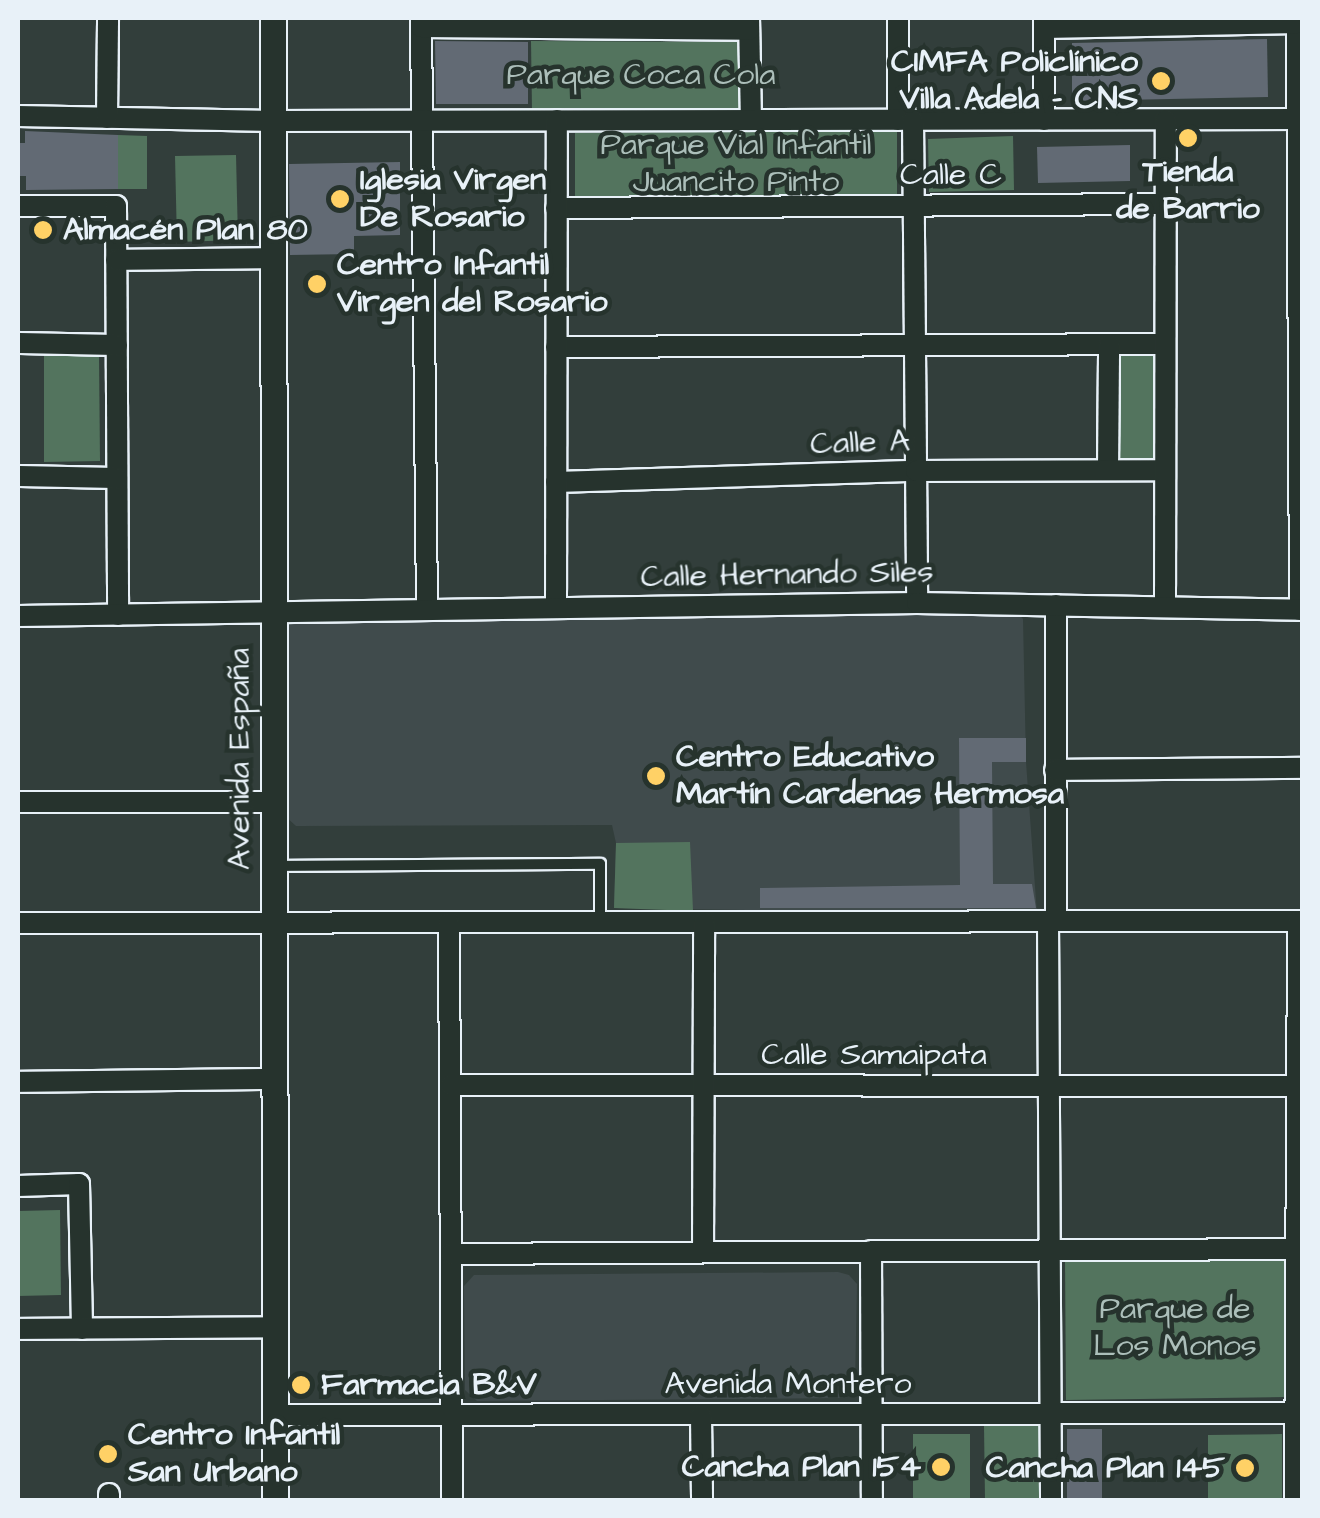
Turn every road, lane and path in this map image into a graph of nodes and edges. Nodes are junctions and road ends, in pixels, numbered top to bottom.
1 (108, 18) edge
2 (273, 18) edge
3 (898, 18) edge
4 (1298, 20) edge
5 (422, 22) edge
6 (1044, 22) edge
7 (749, 24) edge
8 (18, 116) edge
9 (108, 118) junction
10 (1300, 119) edge
11 (556, 120) junction
12 (752, 120) junction
13 (906, 120) junction
14 (1044, 120) junction
15 (1166, 120) junction
16 (273, 121) junction
17 (422, 121) junction
18 (1166, 204) junction
19 (18, 206) edge
20 (914, 206) junction
21 (556, 208) junction
22 (273, 258) junction
23 (116, 260) junction
24 (18, 343) edge
25 (117, 344) junction
26 (1109, 344) junction
27 (1166, 344) junction
28 (915, 345) junction
29 (556, 347) junction
30 (1108, 470) junction
31 (1165, 470) junction
32 (916, 471) junction
33 (18, 476) edge
34 (118, 478) junction
35 (556, 482) junction
36 (917, 603) junction
37 (1056, 605) junction
38 (1165, 607) junction
39 (556, 608) junction
40 (426, 610) junction
41 (1301, 610) edge
42 (272, 614) junction
43 (118, 615) junction
44 (18, 616) edge
45 (1302, 768) edge
46 (1056, 770) junction
47 (18, 802) edge
48 (272, 802) junction
49 (273, 866) junction
50 (1052, 921) junction
51 (1300, 921) edge
52 (600, 922) junction
53 (704, 922) junction
54 (18, 923) edge
55 (273, 923) junction
56 (449, 923) junction
57 (273, 1079) junction
58 (18, 1082) edge
59 (451, 1084) junction
60 (704, 1085) junction
61 (1048, 1085) junction
62 (1297, 1086) junction
63 (18, 1186) edge
64 (1296, 1249) junction
65 (1050, 1250) junction
66 (703, 1251) junction
67 (871, 1251) junction
68 (452, 1254) junction
69 (274, 1327) junction
70 (82, 1328) junction
71 (18, 1329) edge
72 (1299, 1412) edge
73 (1050, 1413) junction
74 (702, 1414) junction
75 (870, 1414) junction
76 (274, 1415) junction
77 (452, 1415) junction
78 (275, 1500) edge
79 (452, 1500) edge
80 (702, 1500) edge
81 (872, 1500) edge
82 (1051, 1500) edge
83 (1295, 1500) edge

1 - 9 street
2 - 16 street, Avenida España
3 - 13 street
4 - 6 street
4 - 10 street
5 - 7 street
5 - 17 street
6 - 14 street
7 - 12 street
8 - 9 street
9 - 16 street
10 - 15 street
10 - 41 street
11 - 12 street
11 - 17 street
11 - 21 street
12 - 13 street
13 - 14 street
13 - 20 street
14 - 15 street
15 - 18 street
16 - 17 street
16 - 22 street, Avenida España
17 - 40 street
18 - 20 street, Calle C
18 - 27 street
19 - 23 street
20 - 21 street, Calle C
20 - 28 street
21 - 29 street
22 - 23 street
22 - 42 street, Avenida España
23 - 25 street
24 - 25 street
25 - 34 street
26 - 27 street
26 - 28 street
26 - 30 street
27 - 31 street
28 - 29 street
28 - 32 street
29 - 35 street
30 - 31 street, Calle A
30 - 32 street, Calle A
31 - 38 street
32 - 35 street, Calle A
32 - 36 street
33 - 34 street
34 - 43 street
35 - 39 street
36 - 37 street, Calle Hernando Siles
36 - 39 street, Calle Hernando Siles
37 - 38 street, Calle Hernando Siles
37 - 46 street
38 - 41 street, Calle Hernando Siles
39 - 40 street, Calle Hernando Siles
40 - 42 street, Calle Hernando Siles
42 - 43 street, Calle Hernando Siles
42 - 48 street, Avenida España
43 - 44 street, Calle Hernando Siles
45 - 46 street
46 - 50 street
47 - 48 street
48 - 49 street, Avenida España
49 - 52 lane
49 - 55 street, Avenida España
50 - 51 street
50 - 53 street
50 - 61 street
51 - 62 street
52 - 53 street
52 - 56 street
53 - 60 street
54 - 55 street
55 - 56 street
55 - 57 street, Avenida España
56 - 59 street
57 - 58 street
57 - 69 street, Avenida España
59 - 60 street, Calle Samaipata
59 - 68 street
60 - 61 street, Calle Samaipata
60 - 66 street
61 - 62 street, Calle Samaipata
61 - 65 street
62 - 64 street
63 - 70 street
64 - 65 street
64 - 72 street
65 - 67 street
65 - 73 street
66 - 67 street
66 - 68 street
67 - 75 street
68 - 77 street
69 - 70 street
69 - 76 street, Avenida España
70 - 71 street
72 - 73 street, Avenida Montero
72 - 83 street
73 - 75 street, Avenida Montero
73 - 82 street
74 - 75 street, Avenida Montero
74 - 77 street, Avenida Montero
74 - 80 street
75 - 81 street
76 - 77 street, Avenida Montero
76 - 78 street, Avenida España
77 - 79 street

